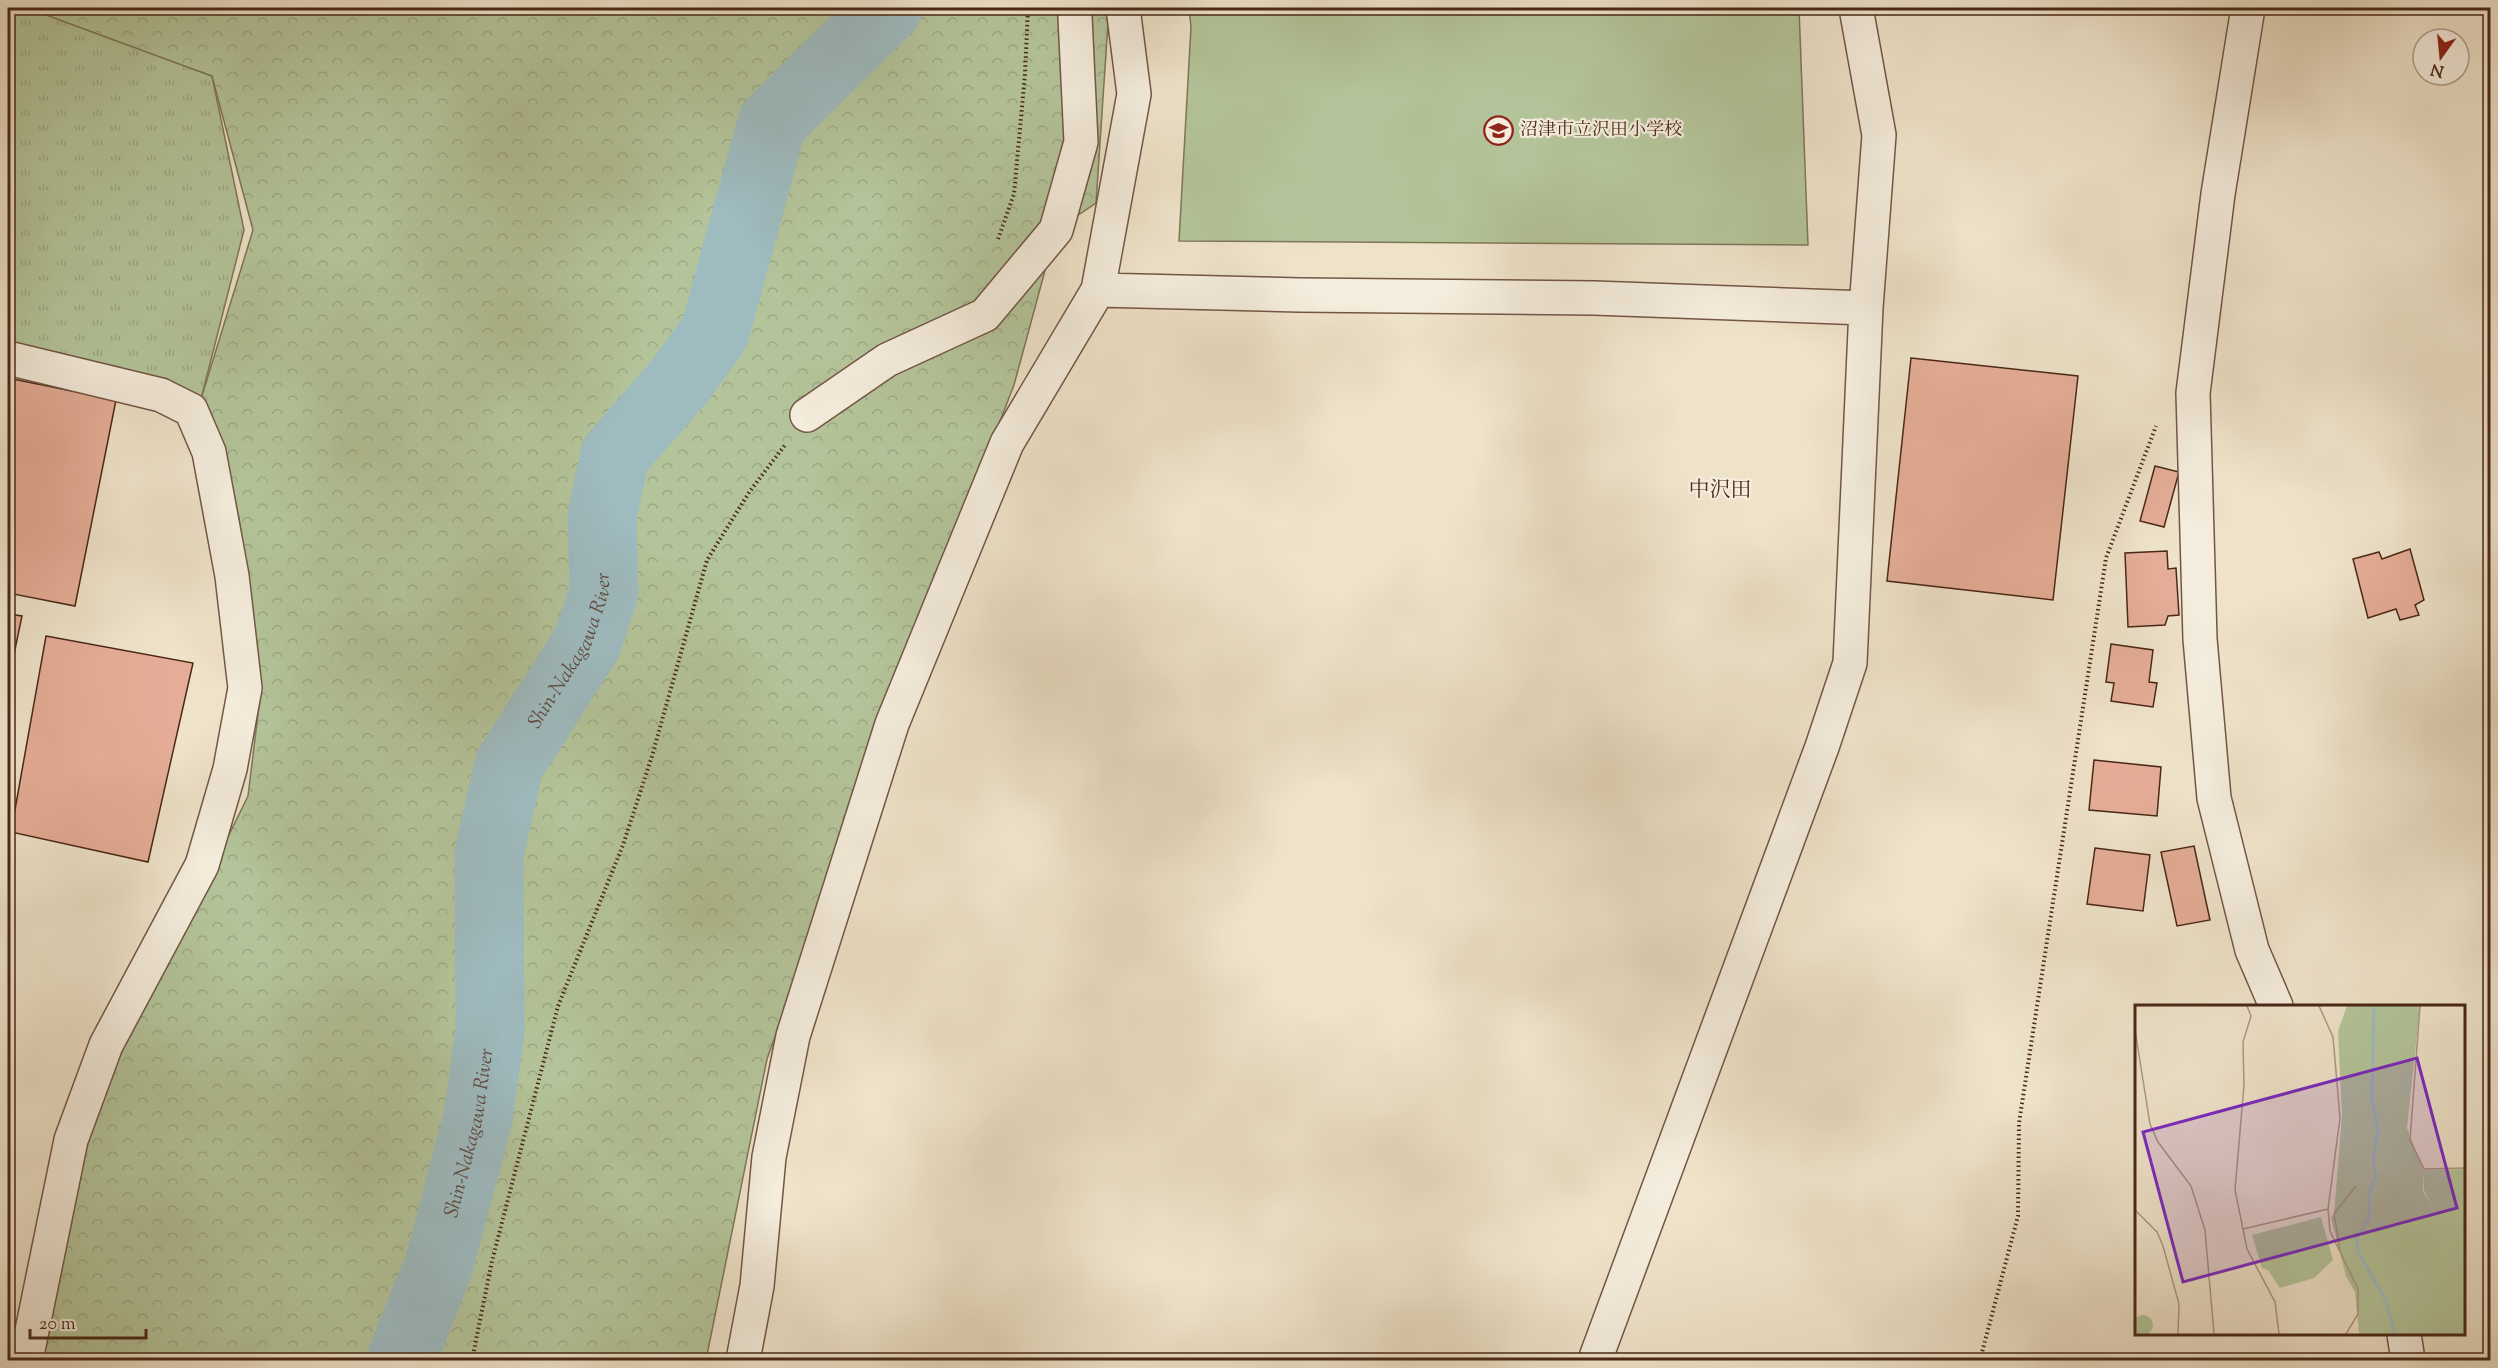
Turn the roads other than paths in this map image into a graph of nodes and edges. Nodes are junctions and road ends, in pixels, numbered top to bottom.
1 (1076, 8) edge
2 (1123, 8) edge
3 (1856, 8) edge
4 (2248, 8) edge
5 (1098, 290) junction
6 (1866, 308) junction
7 (8, 358) edge
8 (807, 415) road end
9 (2276, 1005) edge
10 (2404, 1335) edge
11 (26, 1360) edge
12 (743, 1360) edge
13 (1595, 1360) edge
14 (2408, 1360) edge

1 - 8 street
2 - 5 street
3 - 6 street
4 - 9 street
5 - 6 street
5 - 12 street
6 - 13 street
7 - 11 street
10 - 14 street

